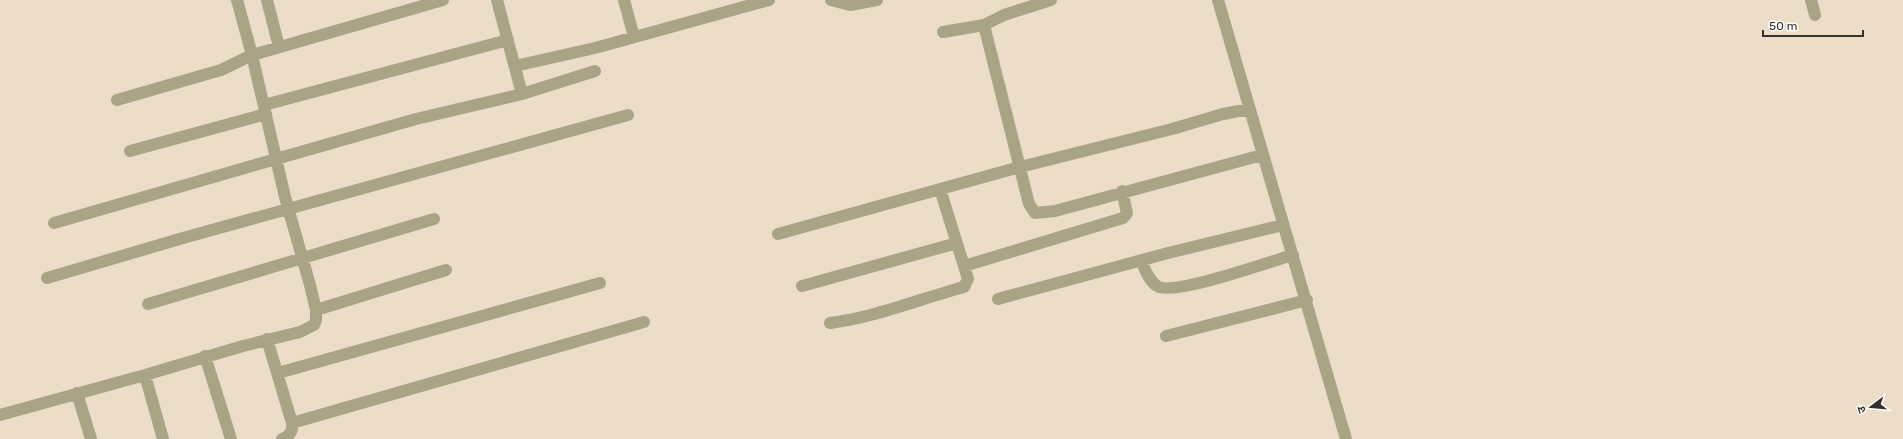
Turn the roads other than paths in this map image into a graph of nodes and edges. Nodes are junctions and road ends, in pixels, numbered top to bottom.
1 (237, 0) edge
2 (267, 0) edge
3 (443, 0) edge
4 (497, 0) edge
5 (624, 0) edge
6 (769, 0) edge
7 (830, 0) edge
8 (877, 0) edge
9 (1051, 0) edge
10 (1218, 0) edge
11 (1811, 0) edge
12 (1815, 15) dead end
13 (984, 25) junction
14 (944, 32) dead end
15 (634, 37) junction
16 (508, 40) junction
17 (279, 47) junction
18 (252, 55) junction
19 (516, 66) junction
20 (595, 71) dead end
21 (522, 94) junction
22 (117, 100) dead end
23 (265, 109) junction
24 (1250, 109) junction
25 (628, 115) dead end
26 (130, 151) dead end
27 (1262, 155) junction
28 (276, 159) junction
29 (1020, 167) junction
30 (940, 189) junction
31 (1122, 191) junction
32 (288, 210) junction
33 (434, 219) dead end
34 (54, 223) dead end
35 (1284, 225) junction
36 (778, 234) dead end
37 (957, 243) junction
38 (1293, 255) junction
39 (303, 259) junction
40 (1141, 260) junction
41 (964, 266) junction
42 (446, 270) dead end
43 (47, 278) dead end
44 (600, 284) dead end
45 (802, 286) dead end
46 (998, 299) dead end
47 (1307, 300) junction
48 (148, 304) dead end
49 (316, 310) junction
50 (644, 322) dead end
51 (830, 323) dead end
52 (1166, 336) dead end
53 (267, 339) junction
54 (205, 356) junction
55 (278, 373) junction
56 (145, 375) junction
57 (77, 393) junction
58 (0, 415) edge
59 (292, 423) junction
60 (91, 439) edge
61 (163, 439) edge
62 (231, 439) edge
63 (282, 439) edge
64 (1346, 439) edge

1 - 18 street
2 - 17 street
3 - 17 street
4 - 16 street
5 - 15 street
6 - 15 street
7 - 8 street
9 - 13 street
10 - 24 street
11 - 12 street
13 - 14 street
13 - 29 street
15 - 19 street
16 - 19 street
16 - 23 street
17 - 18 street
18 - 22 street
18 - 23 street
19 - 21 street
20 - 21 street
21 - 28 street
23 - 26 street
23 - 28 street
24 - 27 street
24 - 29 street
25 - 32 street
27 - 31 street
27 - 35 street
28 - 32 street
28 - 34 street
29 - 30 street
29 - 31 street
30 - 36 street
30 - 37 street
31 - 41 street
32 - 39 street
32 - 43 street
33 - 39 street
35 - 38 street
35 - 40 street
37 - 41 street
37 - 45 street
38 - 40 street
38 - 47 street
39 - 48 street
39 - 49 street
40 - 46 street
41 - 51 street
42 - 49 street
44 - 55 street
47 - 52 street
47 - 64 street
49 - 53 street
50 - 59 street
53 - 54 street
53 - 55 street
54 - 56 street
54 - 62 street
55 - 59 street
56 - 57 street
56 - 61 street
57 - 58 street
57 - 60 street
59 - 63 street

